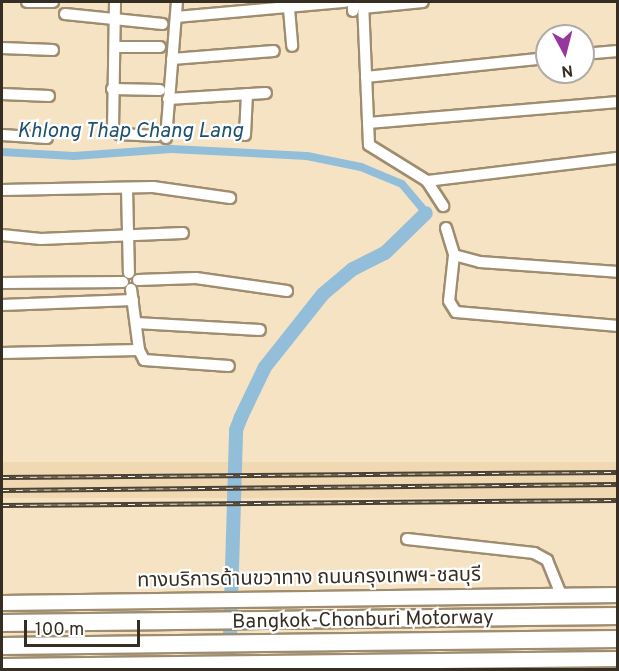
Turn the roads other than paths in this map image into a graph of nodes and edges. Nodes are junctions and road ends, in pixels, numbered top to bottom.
1 (27, 2) edge
2 (53, 2) edge
3 (115, 2) edge
4 (177, 2) edge
5 (345, 2) edge
6 (423, 2) edge
7 (358, 6) edge
8 (290, 9) junction
9 (64, 15) dead end
10 (176, 18) junction
11 (114, 19) junction
12 (162, 24) dead end
13 (292, 46) dead end
14 (115, 47) junction
15 (160, 47) dead end
16 (2, 48) edge
17 (53, 50) dead end
18 (273, 51) dead end
19 (618, 51) edge
20 (595, 53) edge
21 (172, 58) junction
22 (535, 59) edge
23 (366, 77) junction
24 (112, 89) junction
25 (160, 90) dead end
26 (266, 93) dead end
27 (2, 94) edge
28 (247, 94) junction
29 (49, 96) dead end
30 (168, 99) junction
31 (618, 102) edge
32 (368, 123) junction
33 (2, 135) edge
34 (245, 135) dead end
35 (47, 138) dead end
36 (618, 158) edge
37 (427, 181) junction
38 (127, 188) junction
39 (2, 190) edge
40 (230, 198) dead end
41 (444, 206) dead end
42 (446, 228) dead end
43 (183, 233) dead end
44 (129, 234) junction
45 (2, 235) edge
46 (454, 255) junction
47 (618, 272) edge
48 (2, 283) edge
49 (131, 285) junction
50 (287, 291) dead end
51 (2, 305) edge
52 (136, 323) junction
53 (618, 326) edge
54 (260, 330) dead end
55 (139, 350) junction
56 (2, 352) edge
57 (229, 366) dead end
58 (407, 539) dead end
59 (618, 595) edge
60 (561, 596) junction
61 (2, 603) edge
62 (618, 616) edge
63 (2, 623) edge
64 (618, 639) edge
65 (2, 646) edge
66 (618, 659) edge
67 (2, 666) edge

1 - 2 street
3 - 11 street
4 - 10 street
5 - 8 street
6 - 7 street
7 - 23 street
8 - 10 street
8 - 13 street
9 - 11 street
10 - 21 street
11 - 12 street
11 - 14 street
14 - 15 street
14 - 24 street
16 - 17 street
18 - 21 street
19 - 20 street
21 - 30 street
22 - 23 street
23 - 32 street
24 - 25 street
24 - 30 street
26 - 28 street
27 - 29 street
28 - 30 street
28 - 34 street
31 - 32 street
32 - 37 street
33 - 35 street
36 - 37 street
37 - 41 street
38 - 39 street
38 - 40 street
38 - 44 street
42 - 46 street
43 - 44 street
44 - 45 street
44 - 49 street
46 - 47 street
46 - 53 street
48 - 49 street
49 - 50 street
49 - 51 street
49 - 52 street
52 - 54 street
52 - 55 street
55 - 56 street
55 - 57 street
58 - 60 street
59 - 60 main road, ทางบริการด้านขวาทาง ถนนกรุงเทพฯ-ชลบุรี
60 - 61 main road, ทางบริการด้านขวาทาง ถนนกรุงเทพฯ-ชลบุรี
62 - 63 highway, Bangkok-Chonburi Motorway
64 - 65 highway, Bangkok-Chonburi Motorway
66 - 67 main road

